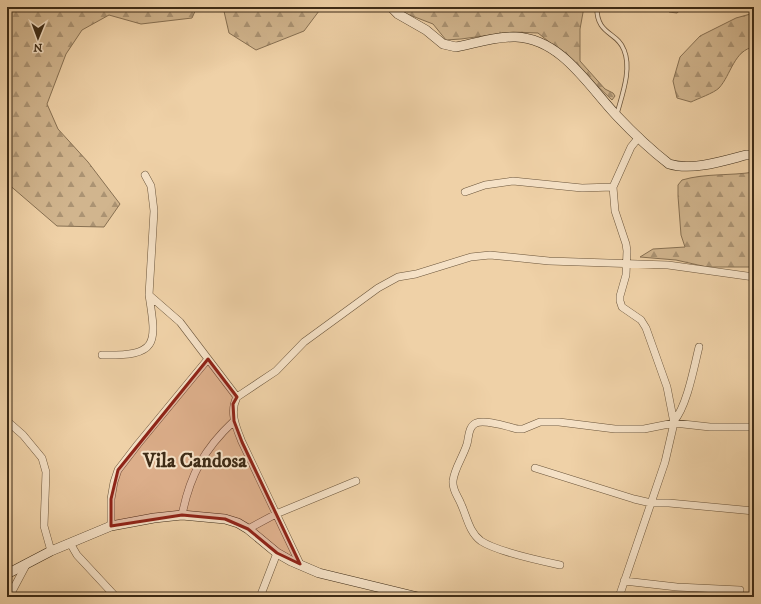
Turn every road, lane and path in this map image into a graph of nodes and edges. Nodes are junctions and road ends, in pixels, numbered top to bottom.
1 (391, 7) edge
2 (597, 7) edge
3 (617, 116) junction
4 (639, 137) junction
5 (754, 155) edge
6 (145, 175) dead end
7 (614, 187) junction
8 (465, 192) dead end
9 (627, 264) junction
10 (754, 277) edge
11 (149, 295) junction
12 (698, 346) dead end
13 (102, 356) dead end
14 (208, 358) junction
15 (237, 397) junction
16 (7, 421) edge
17 (234, 421) junction
18 (674, 422) junction
19 (754, 427) edge
20 (535, 468) dead end
21 (356, 481) dead end
22 (651, 503) junction
23 (754, 511) edge
24 (276, 514) junction
25 (182, 515) junction
26 (111, 526) junction
27 (248, 529) junction
28 (70, 543) junction
29 (51, 551) junction
30 (276, 553) junction
31 (300, 564) junction
32 (26, 565) junction
33 (560, 565) dead end
34 (7, 574) edge
35 (624, 581) junction
36 (740, 590) dead end
37 (9, 597) edge
38 (116, 597) edge
39 (260, 597) edge
40 (418, 597) edge
41 (619, 597) edge

1 - 3 street
2 - 3 lane
3 - 4 street
4 - 5 street
4 - 7 street
6 - 11 street
7 - 8 street
7 - 9 street
9 - 10 street
9 - 15 street
9 - 18 street
11 - 13 street
11 - 14 street
12 - 18 street
14 - 15 street
14 - 26 street
15 - 17 street
16 - 29 street
17 - 24 street
17 - 25 street
18 - 19 street
18 - 22 street
18 - 33 street
20 - 22 street
21 - 24 street
22 - 23 street
22 - 35 street
24 - 27 street
24 - 31 street
25 - 26 street
25 - 27 street
26 - 28 street
27 - 30 street
28 - 29 street
28 - 38 street
29 - 32 street
30 - 31 street
30 - 39 street
31 - 40 street
32 - 34 street
32 - 37 street
35 - 36 street
35 - 41 street

